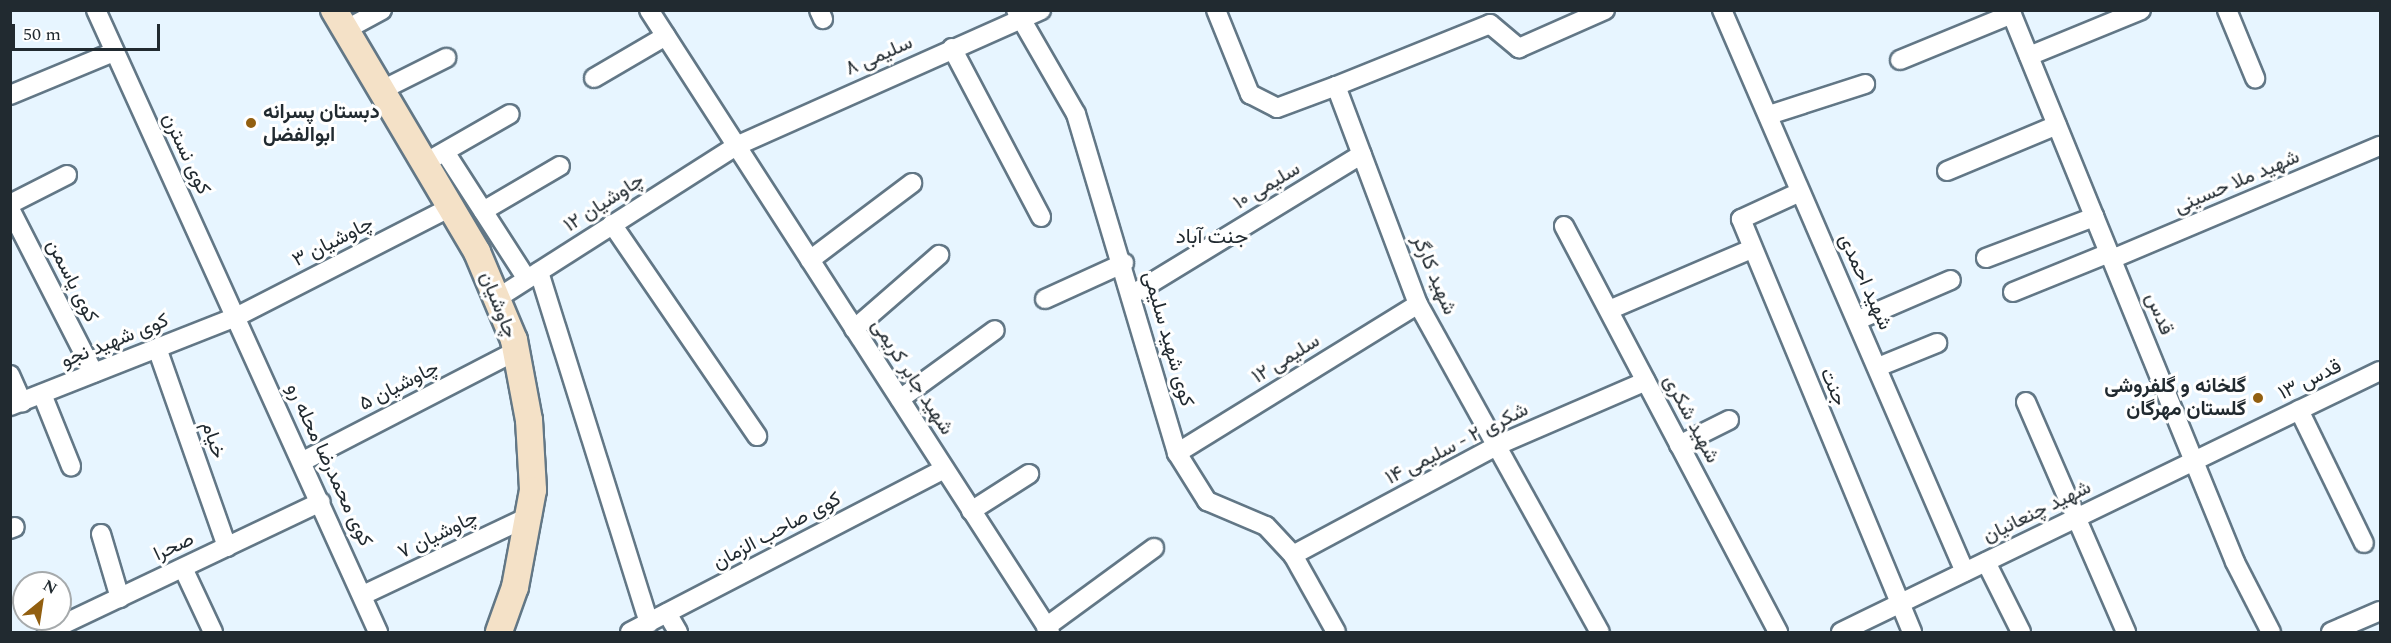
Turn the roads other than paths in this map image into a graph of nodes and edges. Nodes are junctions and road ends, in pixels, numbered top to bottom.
1 (96, 10) edge
2 (382, 10) edge
3 (649, 10) edge
4 (1041, 10) edge
5 (1216, 10) edge
6 (1605, 10) edge
7 (1722, 10) edge
8 (2141, 10) edge
9 (2227, 10) edge
10 (2011, 12) edge
11 (1018, 14) edge
12 (1573, 17) edge
13 (339, 20) edge
14 (666, 36) junction
15 (952, 48) junction
16 (114, 52) junction
17 (2029, 56) junction
18 (446, 58) dead end
19 (1900, 60) dead end
20 (594, 78) dead end
21 (2255, 78) dead end
22 (1865, 84) dead end
23 (1336, 86) junction
24 (382, 90) junction
25 (10, 95) edge
26 (510, 114) dead end
27 (1769, 115) junction
28 (2057, 125) junction
29 (736, 146) junction
30 (2380, 146) edge
31 (1362, 154) junction
32 (435, 157) junction
33 (560, 166) dead end
34 (1947, 171) dead end
35 (67, 175) dead end
36 (912, 183) dead end
37 (1800, 192) junction
38 (10, 204) edge
39 (451, 207) junction
40 (10, 209) edge
41 (483, 211) junction
42 (1041, 217) dead end
43 (2094, 217) junction
44 (612, 224) junction
45 (1564, 226) dead end
46 (1751, 249) junction
47 (939, 255) dead end
48 (2110, 256) junction
49 (1986, 258) dead end
50 (810, 260) junction
51 (1124, 263) junction
52 (533, 275) junction
53 (1951, 280) dead end
54 (2013, 292) dead end
55 (1133, 294) junction
56 (496, 298) junction
57 (1045, 299) dead end
58 (1418, 303) junction
59 (1608, 310) junction
60 (236, 317) junction
61 (1858, 320) junction
62 (854, 329) junction
63 (995, 330) dead end
64 (1937, 343) dead end
65 (157, 348) junction
66 (516, 351) junction
67 (1878, 368) junction
68 (94, 373) junction
69 (2380, 374) edge
70 (10, 375) edge
71 (1646, 381) junction
72 (42, 394) junction
73 (900, 399) junction
74 (2026, 402) dead end
75 (16, 404) edge
76 (2299, 410) junction
77 (1729, 420) dead end
78 (757, 436) dead end
79 (1679, 445) junction
80 (1496, 446) junction
81 (1177, 453) junction
82 (303, 461) junction
83 (2194, 461) junction
84 (71, 466) dead end
85 (944, 469) junction
86 (1029, 474) dead end
87 (321, 502) junction
88 (971, 511) junction
89 (532, 515) junction
90 (2079, 516) junction
91 (101, 534) dead end
92 (2364, 543) dead end
93 (227, 547) junction
94 (1154, 548) dead end
95 (1293, 555) junction
96 (1986, 562) junction
97 (183, 568) junction
98 (1965, 572) junction
99 (363, 595) junction
100 (120, 598) junction
101 (1900, 604) junction
102 (2380, 611) edge
103 (667, 613) junction
104 (649, 623) junction
105 (1048, 630) edge
106 (47, 633) edge
107 (213, 633) edge
108 (378, 633) edge
109 (499, 633) edge
110 (630, 633) edge
111 (678, 633) edge
112 (1336, 633) edge
113 (1600, 633) edge
114 (1778, 633) edge
115 (1841, 633) edge
116 (1912, 633) edge
117 (2021, 633) edge
118 (2126, 633) edge
119 (2271, 633) edge
120 (2331, 633) edge

1 - 16 street, کوی نسترن
2 - 13 street
3 - 14 street, شهید جابر کریمی
4 - 11 street, سلیمی ۸
5 - 23 street
6 - 12 street
7 - 27 street, شهید احمدی
8 - 17 street
9 - 21 street
10 - 17 street, قدس
10 - 19 street
11 - 15 street, سلیمی ۸
11 - 51 street, کوی شهید سلیمی
12 - 23 street
13 - 24 main road, چاوشیان
14 - 20 street
14 - 29 street, شهید جابر کریمی
15 - 29 street, سلیمی ۸
15 - 42 street
16 - 25 street
16 - 60 street, کوی نسترن
17 - 28 street, قدس
18 - 24 street
22 - 27 street
23 - 31 street, شهید کارگر
24 - 32 main road, چاوشیان
26 - 32 street
27 - 37 street, شهید احمدی
28 - 34 street
28 - 43 street, قدس
29 - 44 street, چاوشیان ۱۲
29 - 50 street, شهید جابر کریمی
30 - 48 street, شهید ملا حسینی
31 - 55 street, سلیمی ۱۰
31 - 58 street, شهید کارگر
32 - 39 main road, چاوشیان
32 - 41 street
33 - 41 street
35 - 38 street
36 - 50 street
37 - 46 street, جنت
37 - 61 street, شهید احمدی
39 - 56 main road, چاوشیان
39 - 60 street, چاوشیان ۳
40 - 68 street, کوی یاسمن
41 - 52 street
43 - 48 street, قدس
43 - 49 street
44 - 52 street, چاوشیان ۱۲
44 - 78 street
45 - 59 street, شهید شکری
46 - 59 street
46 - 101 street, جنت
47 - 62 street
48 - 54 street, شهید ملا حسینی
48 - 83 street, قدس
50 - 62 street, شهید جابر کریمی
51 - 55 street, کوی شهید سلیمی
51 - 57 street
52 - 56 street, چاوشیان ۱۲
52 - 104 street
53 - 61 street
55 - 81 street, کوی شهید سلیمی
56 - 66 main road, چاوشیان
58 - 80 street, شهید کارگر
58 - 81 street, سلیمی ۱۲
59 - 71 street, شهید شکری
60 - 65 street, کوی شهید نجو
60 - 82 street, کوی محمدرضا محله رو
61 - 67 street, شهید احمدی
62 - 73 street, شهید جابر کریمی
63 - 73 street
64 - 67 street
65 - 68 street, کوی شهید نجو
65 - 93 street, خیام
66 - 82 street, چاوشیان ۵
66 - 89 main road, چاوشیان
67 - 98 street, شهید احمدی
68 - 72 street, کوی شهید نجو
69 - 76 street, قدس ۱۳
70 - 75 street
71 - 79 street, شهید شکری
71 - 80 street, شکری ۲ - سلیمی ۱۴
72 - 75 street, کوی شهید نجو
72 - 84 street
73 - 85 street, شهید جابر کریمی
74 - 90 street
76 - 83 street, قدس ۱۳
76 - 92 street
77 - 79 street
79 - 114 street, شهید شکری
80 - 95 street, شکری ۲ - سلیمی ۱۴
80 - 113 street, شهید کارگر
81 - 95 street, کوی شهید سلیمی
82 - 87 street, کوی محمدرضا محله رو
83 - 90 street, شهید چنعانیان
83 - 119 street, قدس
85 - 88 street, شهید جابر کریمی
85 - 103 street, کوی صاحب الزمان
86 - 88 street
87 - 93 street, صحرا
87 - 99 street, کوی محمدرضا محله رو
88 - 105 street, شهید جابر کریمی
89 - 99 street, چاوشیان ۷
89 - 109 main road, چاوشیان
90 - 96 street, شهید چنعانیان
90 - 118 street
91 - 100 street
93 - 97 street, صحرا
94 - 105 street
95 - 112 street, کوی شهید سلیمی
96 - 98 street, شهید چنعانیان
96 - 117 street
97 - 100 street, صحرا
97 - 107 street
98 - 101 street, شهید چنعانیان
99 - 108 street, کوی محمدرضا محله رو
100 - 106 street, صحرا
101 - 115 street, شهید چنعانیان
101 - 116 street, جنت
102 - 120 street
103 - 104 street, کوی صاحب الزمان
103 - 111 street
104 - 110 street, کوی صاحب الزمان

